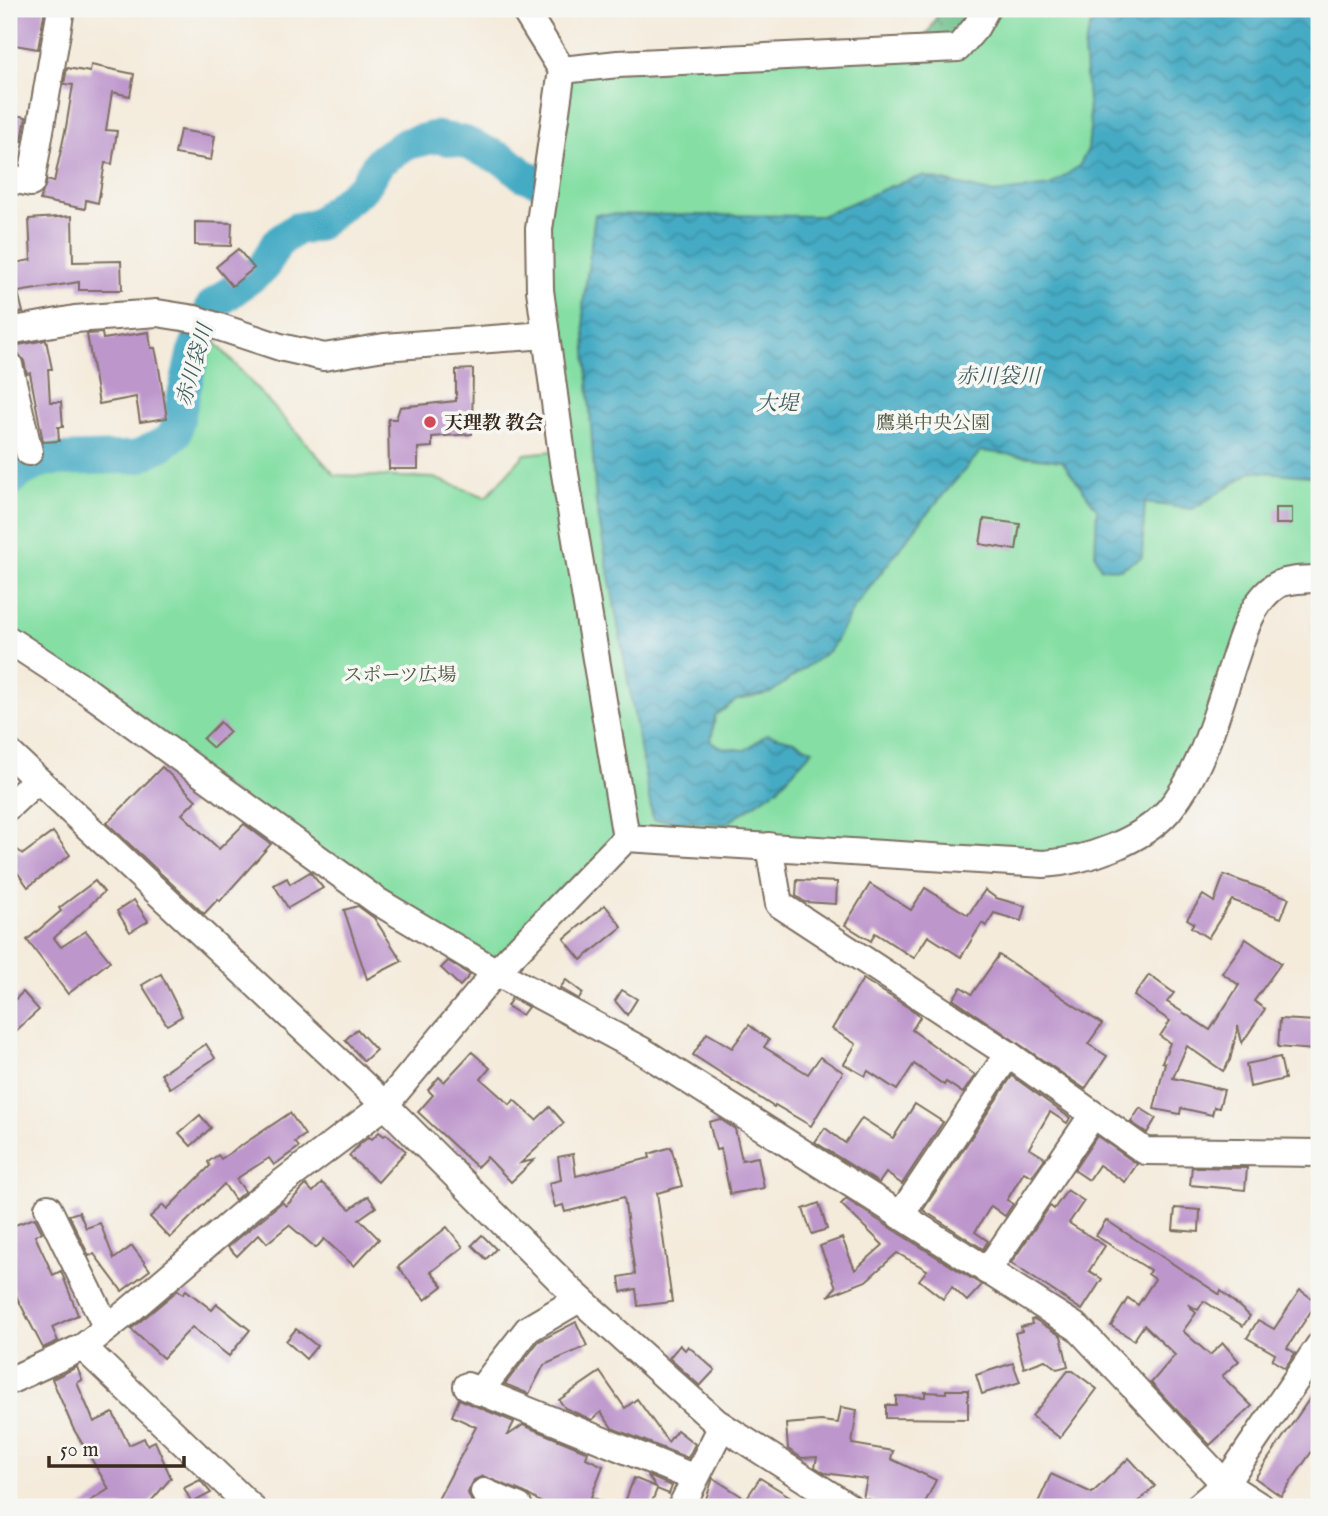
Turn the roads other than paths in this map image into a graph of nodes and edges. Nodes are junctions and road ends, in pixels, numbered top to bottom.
1 (61, 9) edge
2 (524, 9) edge
3 (986, 9) edge
4 (562, 70) junction
5 (9, 178) edge
6 (9, 331) edge
7 (546, 335) junction
8 (9, 365) edge
9 (29, 452) dead end
10 (1319, 579) edge
11 (9, 640) edge
12 (9, 752) edge
13 (37, 780) junction
14 (9, 806) edge
15 (626, 838) junction
16 (769, 846) junction
17 (496, 972) junction
18 (1007, 1054) junction
19 (385, 1105) junction
20 (1092, 1116) junction
21 (1319, 1153) edge
22 (48, 1208) dead end
23 (900, 1216) junction
24 (987, 1271) junction
25 (579, 1299) junction
26 (107, 1328) junction
27 (83, 1346) junction
28 (1319, 1346) edge
29 (9, 1381) edge
30 (722, 1426) junction
31 (695, 1478) junction
32 (1225, 1484) junction
33 (484, 1492) dead end
34 (251, 1507) edge
35 (519, 1507) edge
36 (681, 1507) edge
37 (849, 1507) edge
38 (1198, 1507) edge
39 (1261, 1507) edge

1 - 5 street
2 - 4 street
3 - 4 street
4 - 7 street
6 - 7 street
7 - 15 street
8 - 9 street
10 - 16 street
11 - 17 street
12 - 13 street
13 - 14 street
13 - 19 street
15 - 16 street
15 - 17 street
16 - 18 street
17 - 19 street
17 - 23 street
18 - 20 street
18 - 23 street
19 - 25 street
19 - 26 street
20 - 21 street
20 - 24 street
22 - 26 street
23 - 24 street
24 - 32 street
25 - 30 street
25 - 31 street
26 - 27 street
27 - 29 street
27 - 34 street
28 - 32 street
30 - 31 street
30 - 37 street
31 - 36 street
32 - 38 street
32 - 39 street
33 - 35 street

